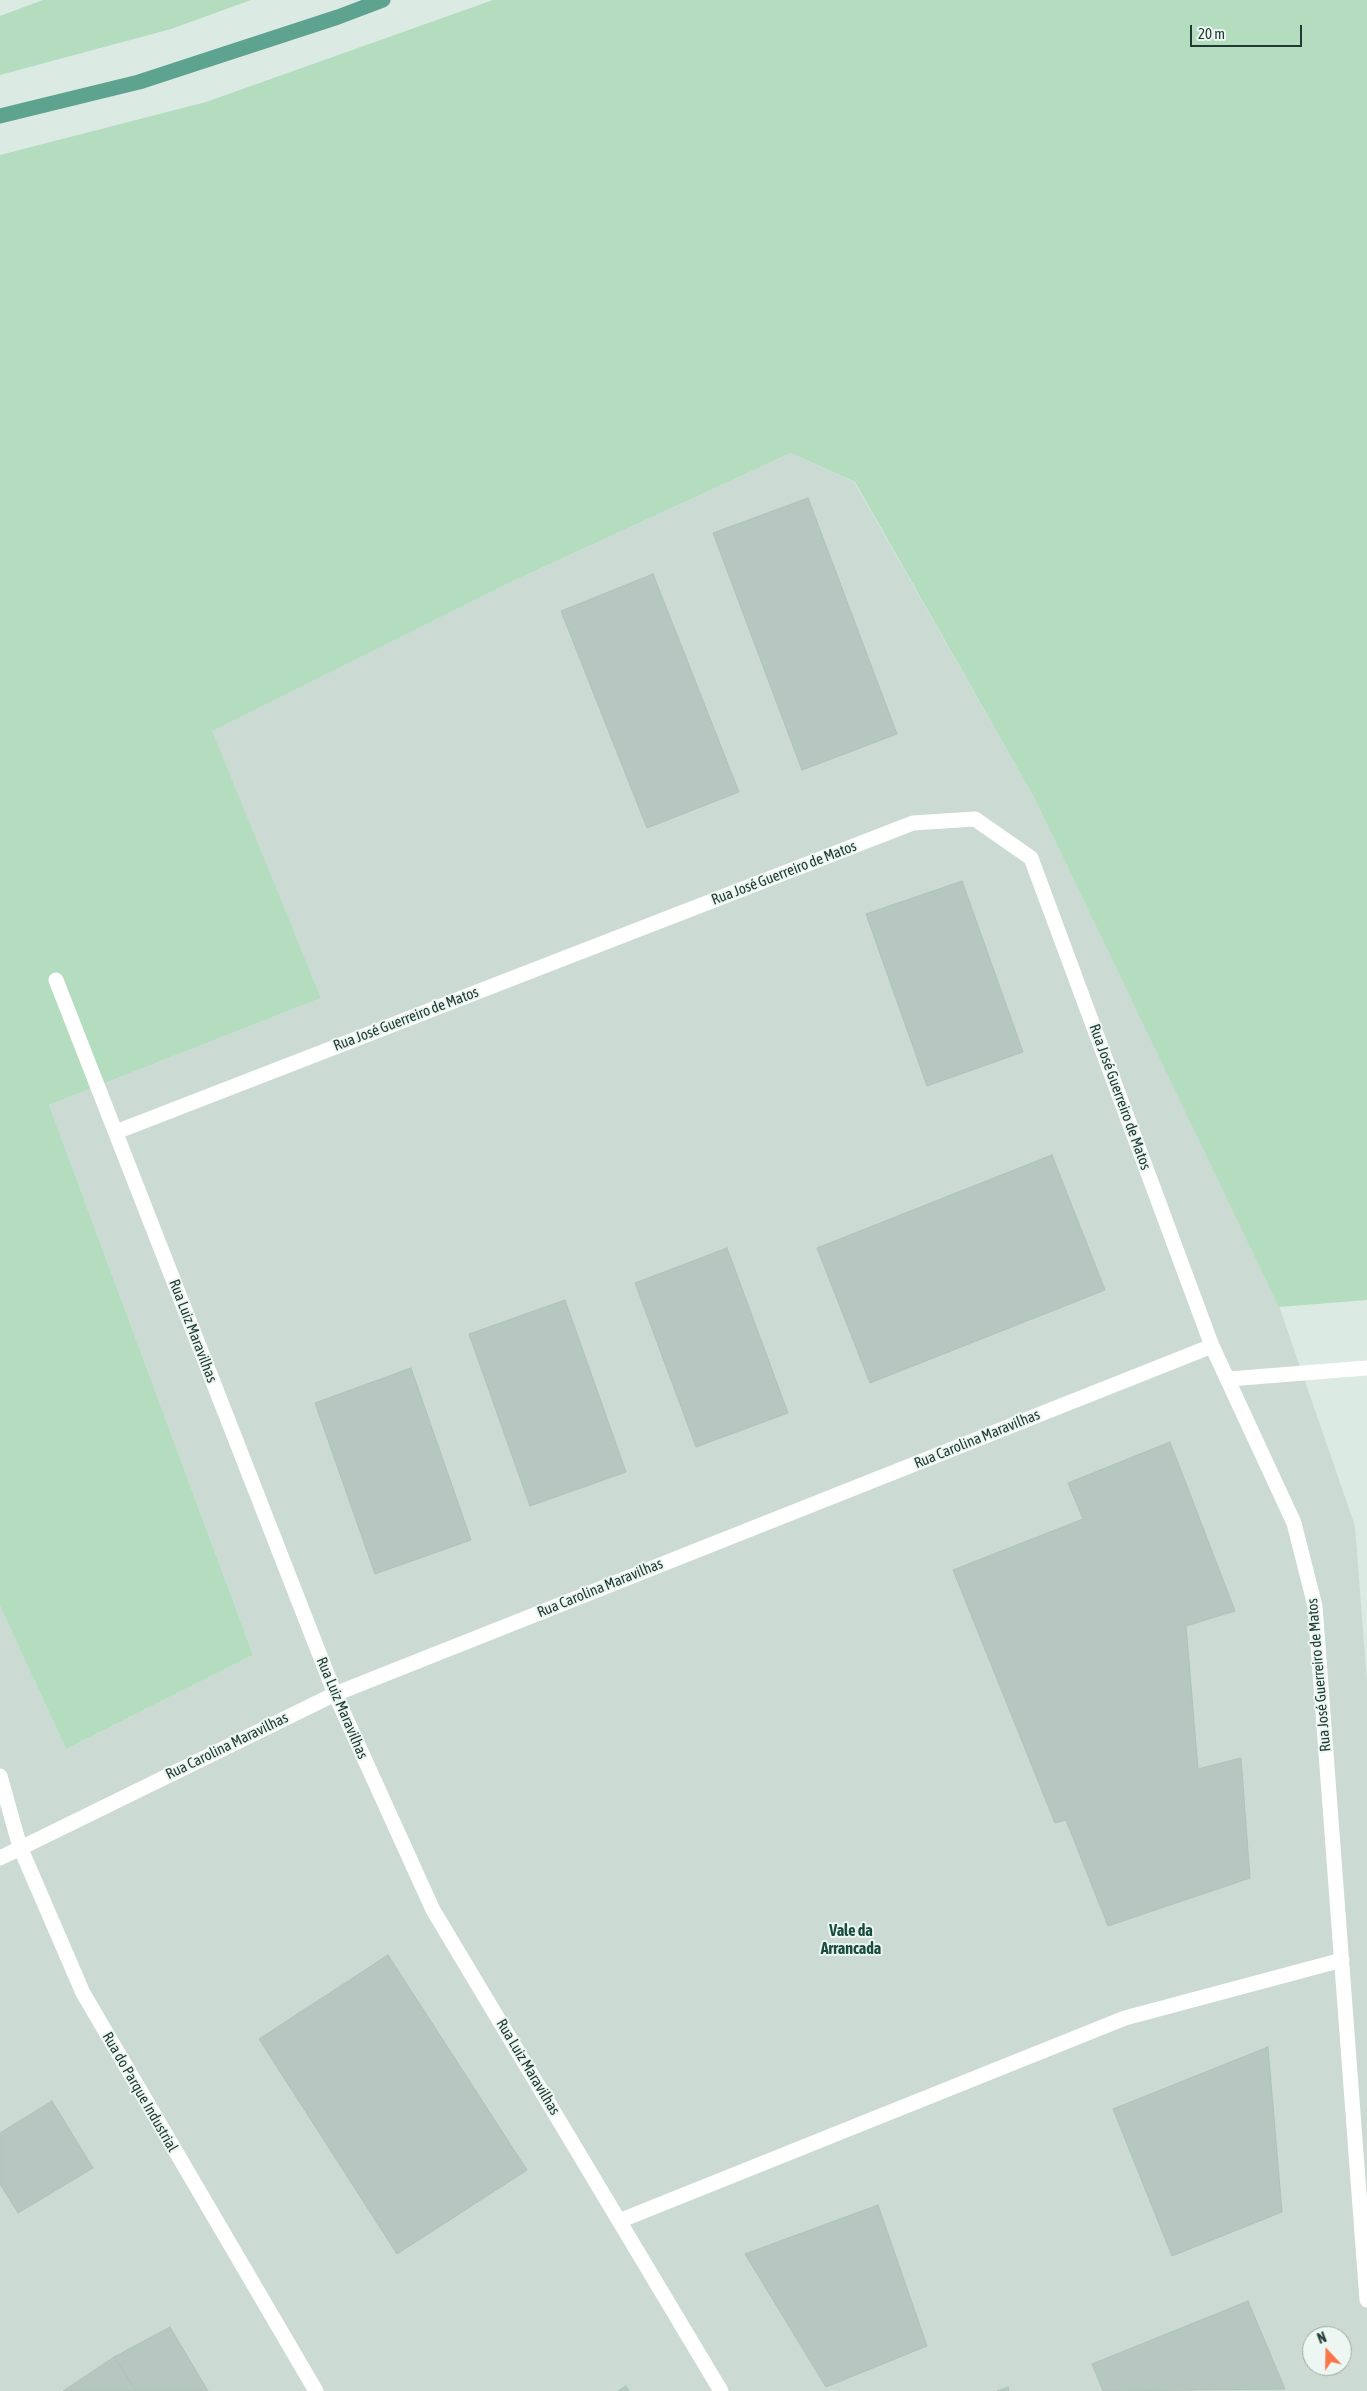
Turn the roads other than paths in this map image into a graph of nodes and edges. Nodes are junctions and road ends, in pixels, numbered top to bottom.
1 (383, 0) edge
2 (0, 116) edge
3 (56, 980) dead end
4 (116, 1132) junction
5 (1212, 1346) junction
6 (1367, 1368) edge
7 (1229, 1379) junction
8 (334, 1694) junction
9 (0, 1776) edge
10 (20, 1847) junction
11 (0, 1858) edge
12 (1342, 1960) junction
13 (619, 2221) junction
14 (1367, 2300) edge
15 (316, 2391) edge
16 (721, 2391) edge

1 - 2 main road
3 - 4 street, Rua Luiz Maravilhas
4 - 5 street, Rua José Guerreiro de Matos
4 - 8 street, Rua Luiz Maravilhas
5 - 7 street, Rua José Guerreiro de Matos
5 - 8 street, Rua Carolina Maravilhas
6 - 7 street
7 - 12 street, Rua José Guerreiro de Matos
8 - 10 street, Rua Carolina Maravilhas
8 - 13 street, Rua Luiz Maravilhas
9 - 10 street, Rua do Parque Industrial
10 - 11 street, Rua Carolina Maravilhas
10 - 15 street, Rua do Parque Industrial
12 - 13 street
12 - 14 street, Rua José Guerreiro de Matos
13 - 16 street, Rua Luiz Maravilhas

